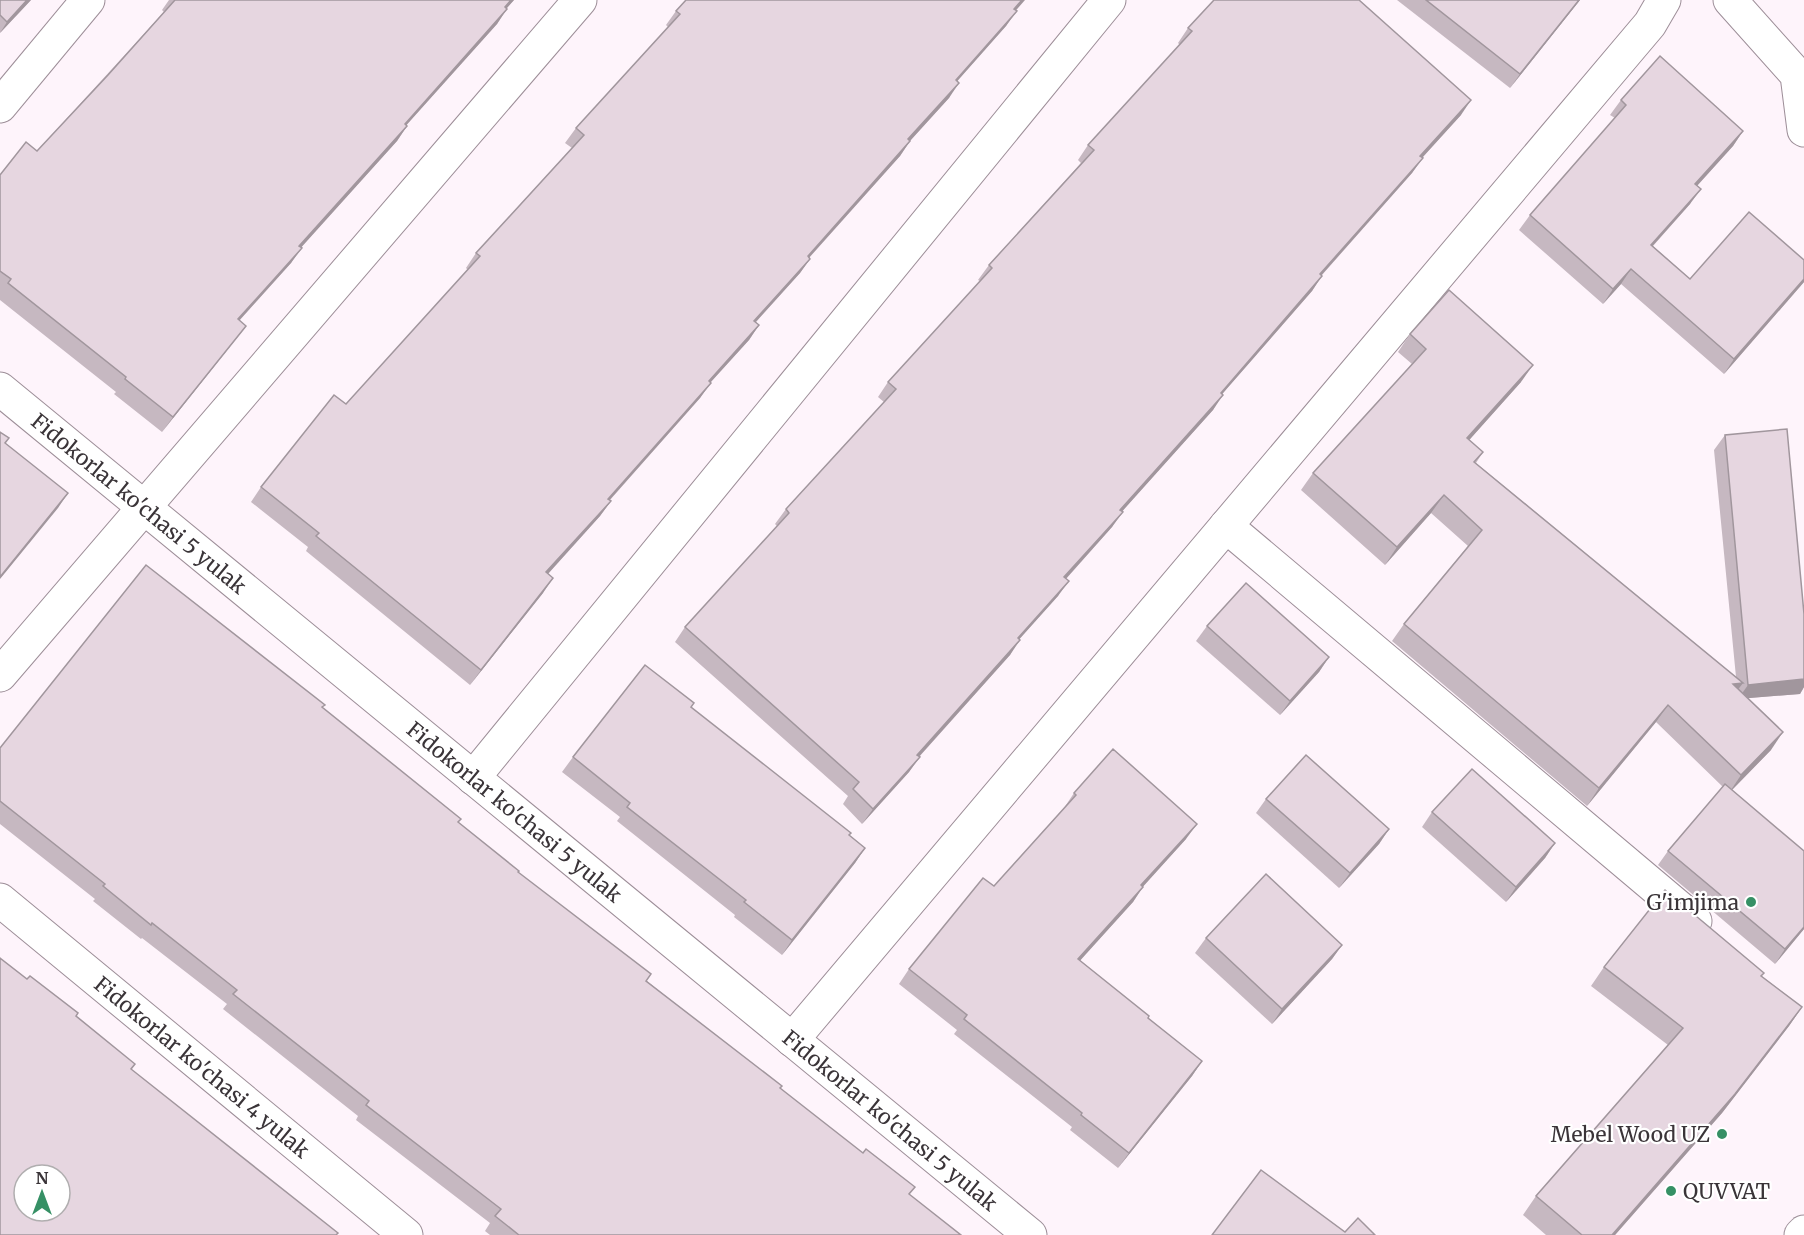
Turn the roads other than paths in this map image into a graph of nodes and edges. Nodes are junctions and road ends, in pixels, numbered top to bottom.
1 (88, 0) edge
2 (580, 0) edge
3 (1109, 0) edge
4 (1664, 0) edge
5 (1730, 0) edge
6 (0, 106) edge
7 (1804, 130) edge
8 (0, 389) edge
9 (144, 508) junction
10 (1226, 526) junction
11 (0, 675) edge
12 (473, 778) junction
13 (0, 900) edge
14 (1722, 944) edge
15 (792, 1040) junction
16 (1804, 1232) edge
17 (406, 1235) edge
18 (1030, 1235) edge
19 (1801, 1235) edge

1 - 6 street
2 - 9 street
3 - 12 street
4 - 10 street
5 - 7 street
8 - 9 street, Fidokorlar ko'chasi 5 yulak
9 - 11 street
9 - 12 street, Fidokorlar ko'chasi 5 yulak
10 - 14 street
10 - 15 street
12 - 15 street, Fidokorlar ko'chasi 5 yulak
13 - 17 street, Fidokorlar ko'chasi 4 yulak
15 - 18 street, Fidokorlar ko'chasi 5 yulak
16 - 19 street

